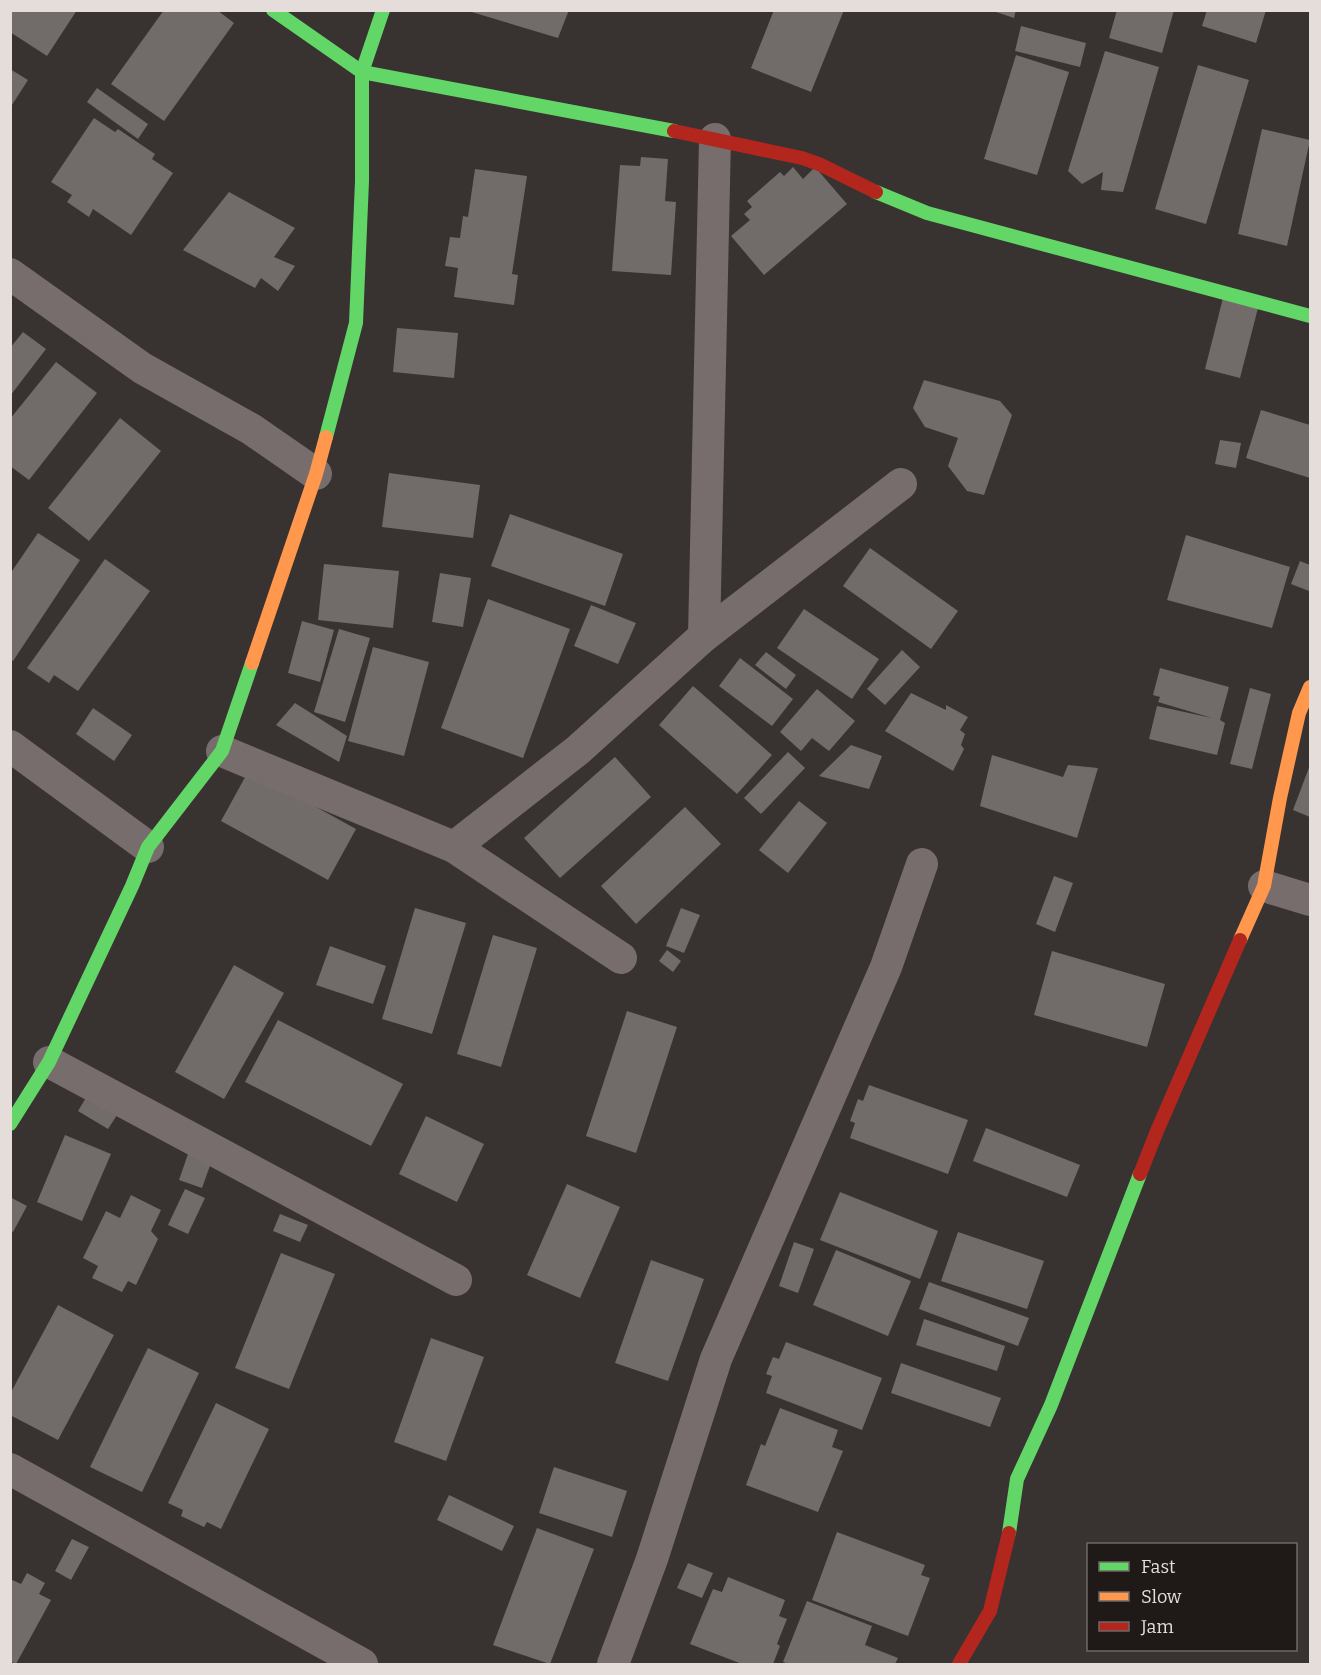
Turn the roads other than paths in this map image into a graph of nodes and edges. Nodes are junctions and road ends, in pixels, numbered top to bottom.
1 (273, 10) edge
2 (383, 10) edge
3 (362, 72) junction
4 (716, 139) junction
5 (10, 274) edge
6 (1311, 316) edge
7 (316, 474) junction
8 (901, 484) dead end
9 (704, 636) junction
10 (1311, 687) edge
11 (10, 746) edge
12 (222, 752) junction
13 (148, 847) junction
14 (454, 847) junction
15 (922, 864) dead end
16 (1264, 886) junction
17 (1311, 900) edge
18 (621, 958) dead end
19 (49, 1062) junction
20 (10, 1124) edge
21 (456, 1280) dead end
22 (10, 1469) edge
23 (362, 1665) edge
24 (613, 1665) edge
25 (959, 1665) edge

1 - 3 street
2 - 3 street
3 - 4 street
3 - 7 street
4 - 6 street
4 - 9 street
5 - 7 street
7 - 12 street
8 - 9 street
9 - 14 street
10 - 16 street
11 - 13 street
12 - 13 street
12 - 14 street
13 - 19 street
14 - 18 street
15 - 24 street
16 - 17 street
16 - 25 street
19 - 20 street
19 - 21 street
22 - 23 street

